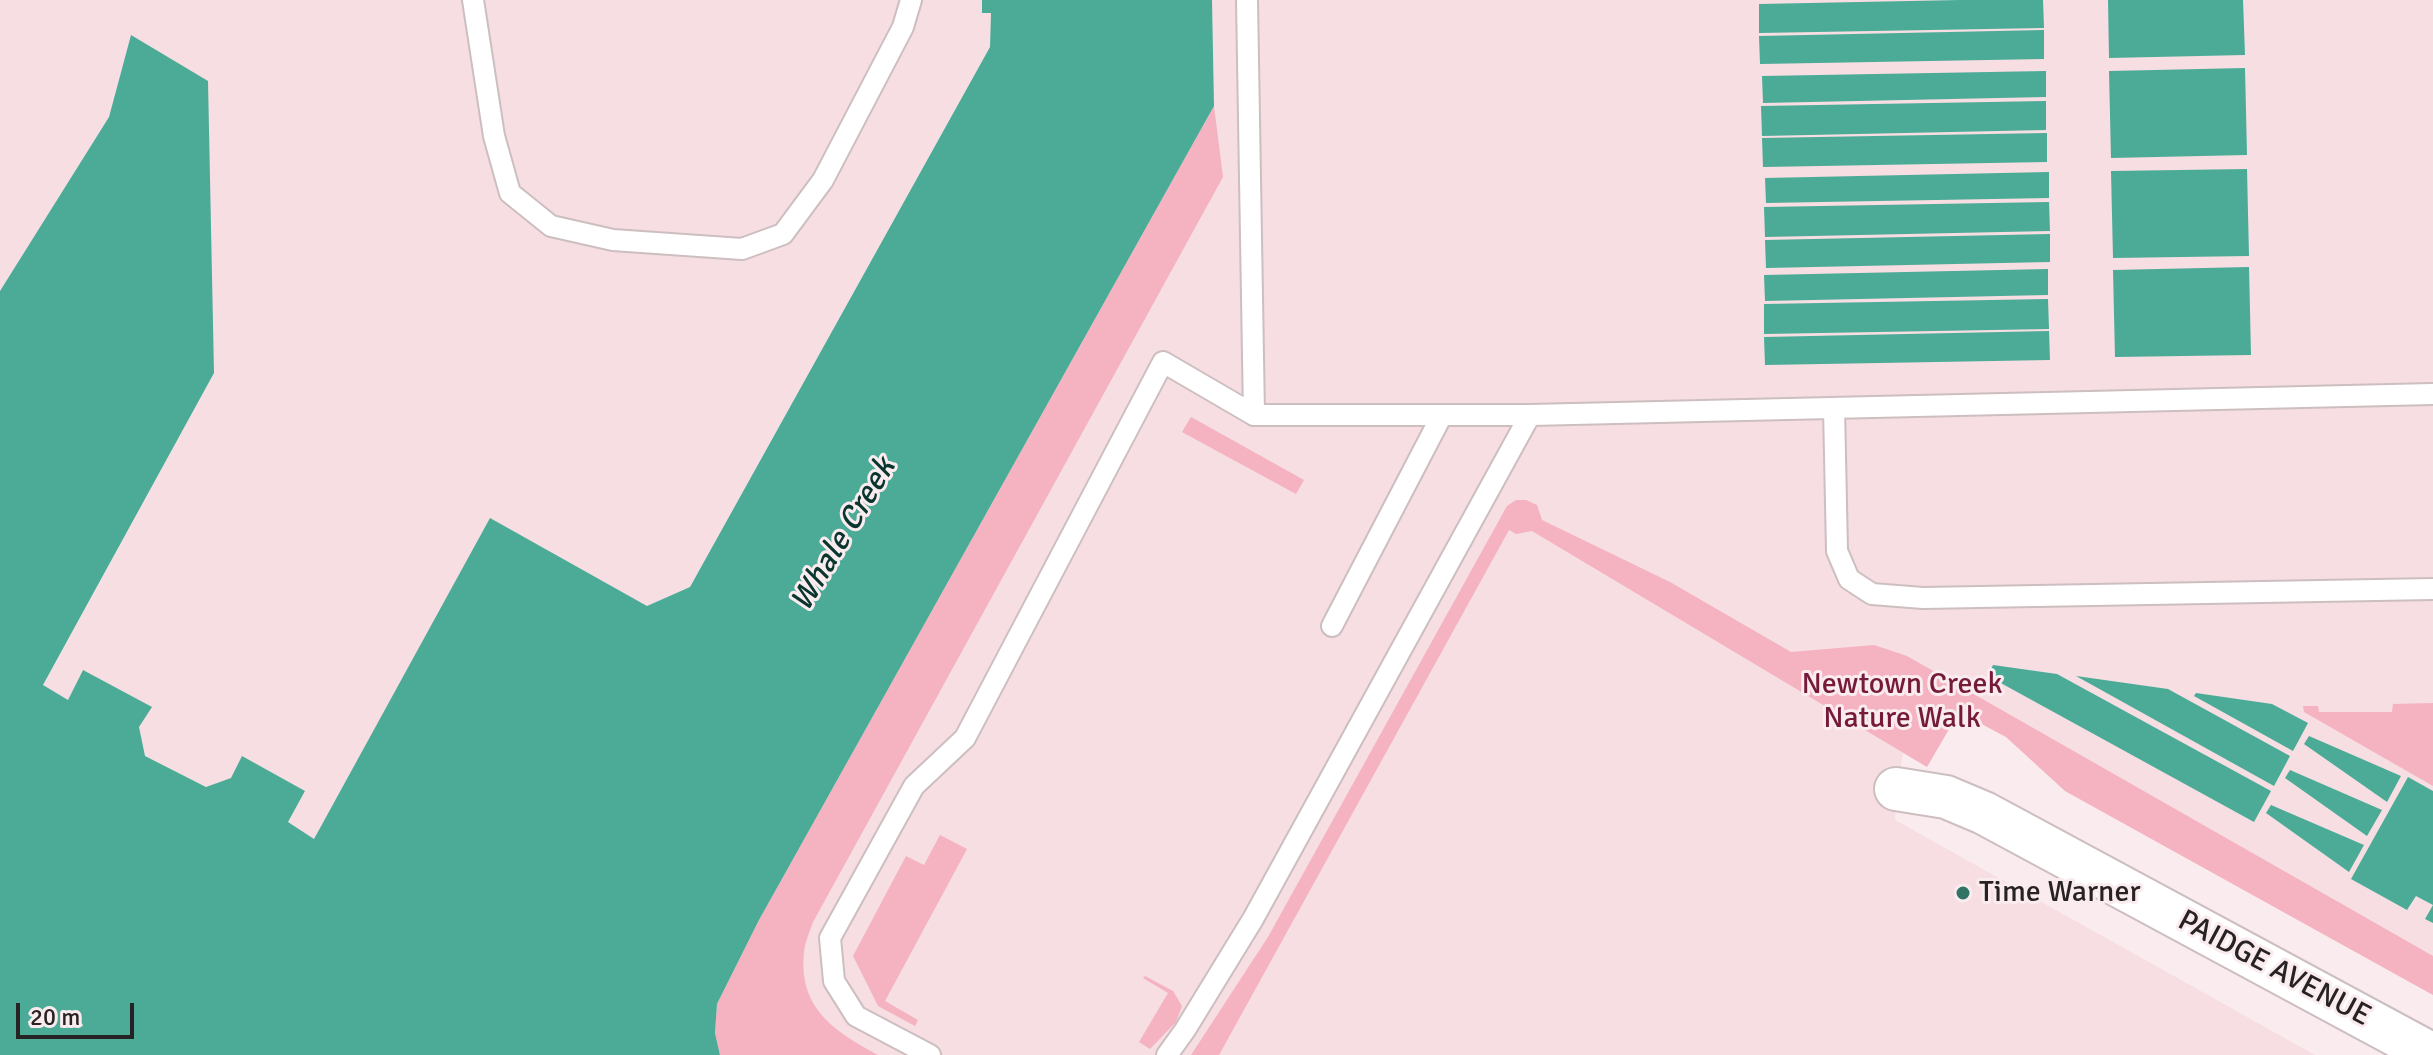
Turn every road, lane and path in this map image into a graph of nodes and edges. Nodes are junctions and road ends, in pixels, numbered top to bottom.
1 (473, 0) edge
2 (911, 0) edge
3 (1247, 0) edge
4 (2433, 394) edge
5 (1834, 408) junction
6 (1254, 415) junction
7 (1442, 415) junction
8 (1530, 415) junction
9 (2433, 589) edge
10 (1332, 626) dead end
11 (1896, 789) dead end
12 (930, 1055) edge
13 (1167, 1055) edge
14 (2433, 1055) edge

1 - 2 lane
3 - 6 lane
4 - 5 lane
5 - 8 lane
5 - 9 lane
6 - 7 lane
6 - 12 lane
7 - 8 lane
7 - 10 lane
8 - 13 lane
11 - 14 street, PAIDGE AVENUE

